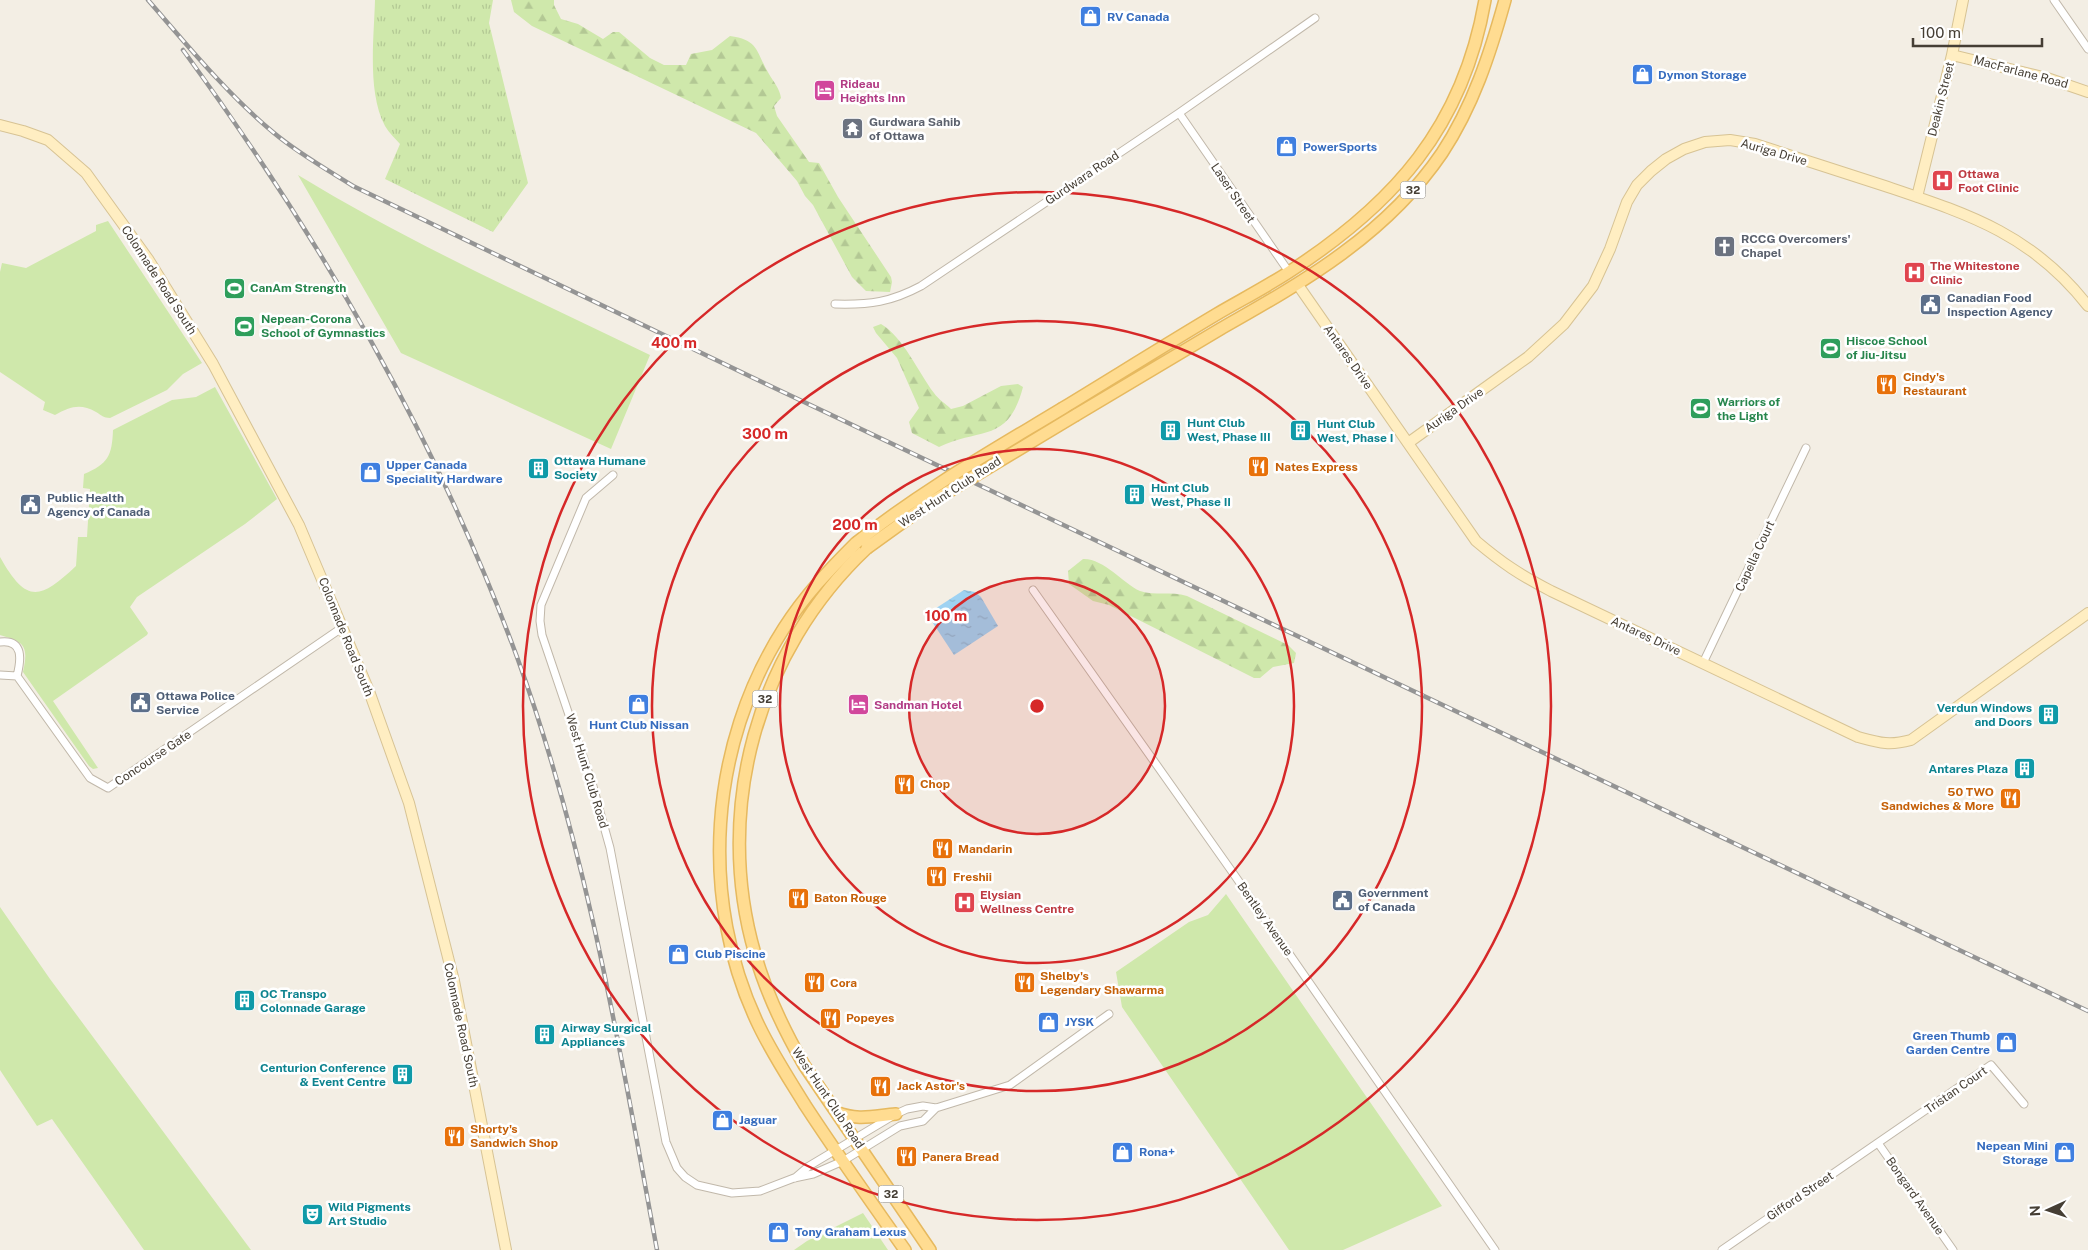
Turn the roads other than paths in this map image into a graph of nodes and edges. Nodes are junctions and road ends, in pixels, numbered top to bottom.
1 (1485, 0) edge
2 (1504, 0) edge
3 (1964, 0) edge
4 (2054, 0) edge
5 (1315, 18) dead end
6 (2088, 49) edge
7 (1952, 55) junction
8 (2088, 92) edge
9 (1179, 113) junction
10 (0, 125) edge
11 (1917, 197) junction
12 (1289, 272) junction
13 (1298, 285) junction
14 (835, 304) dead end
15 (2088, 306) edge
16 (1408, 443) junction
17 (1806, 448) dead end
18 (613, 475) dead end
19 (1033, 590) dead end
20 (2088, 613) edge
21 (343, 627) junction
22 (0, 642) edge
23 (1703, 663) junction
24 (0, 675) edge
25 (17, 676) junction
26 (1109, 1014) dead end
27 (2024, 1104) dead end
28 (936, 1108) junction
29 (836, 1112) junction
30 (896, 1114) junction
31 (854, 1138) junction
32 (1878, 1143) junction
33 (862, 1149) junction
34 (834, 1150) junction
35 (842, 1161) junction
36 (794, 1178) junction
37 (506, 1250) edge
38 (905, 1250) edge
39 (930, 1250) edge
40 (1495, 1250) edge
41 (1722, 1250) edge
42 (1953, 1250) edge

1 - 12 main road, West Hunt Club Road / 32
2 - 13 main road, West Hunt Club Road / 32
3 - 7 street, Deakin Street
4 - 6 street
5 - 9 street, Gurdwara Road
7 - 8 street, MacFarlane Road
7 - 11 street, Deakin Street
9 - 12 street, Laser Street
9 - 14 street, Gurdwara Road
10 - 21 street, Colonnade Road South
11 - 15 street, Auriga Drive
11 - 16 street, Auriga Drive
12 - 13 main road
12 - 34 main road, West Hunt Club Road / 32, bridge
13 - 16 street, Antares Drive
13 - 29 main road, West Hunt Club Road / 32, bridge
16 - 23 street, Antares Drive
17 - 23 street, Capella Court
18 - 36 street, West Hunt Club Road
19 - 40 street, Bentley Avenue
20 - 23 street, Antares Drive
21 - 25 street, Concourse Gate
21 - 37 street, Colonnade Road South
22 - 25 street
24 - 25 street
26 - 28 street
27 - 32 street, Tristan Court
28 - 30 street
28 - 33 street
29 - 30 main road
29 - 31 main road, West Hunt Club Road / 32
30 - 31 street
31 - 33 main road, West Hunt Club Road / 32
31 - 34 street
32 - 41 street, Gifford Street
32 - 42 street, Bongard Avenue
33 - 35 street
33 - 39 main road, West Hunt Club Road / 32
34 - 35 main road, West Hunt Club Road / 32
34 - 36 street, West Hunt Club Road
35 - 36 street, West Hunt Club Road
35 - 38 main road, West Hunt Club Road / 32

